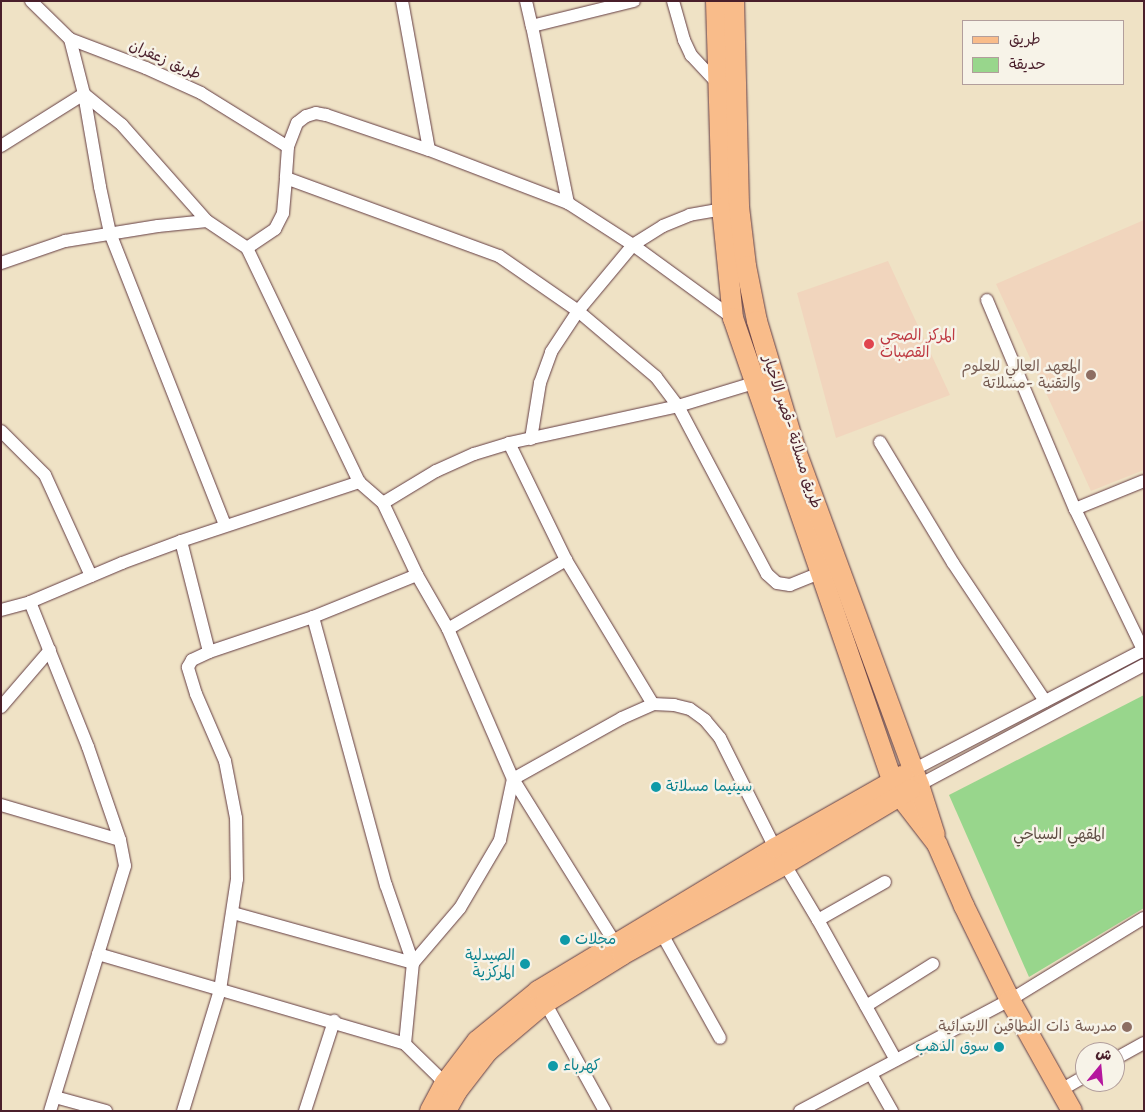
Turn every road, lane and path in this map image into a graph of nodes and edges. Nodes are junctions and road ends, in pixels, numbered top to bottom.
1 (31, 1) edge
2 (402, 1) edge
3 (526, 1) edge
4 (634, 1) edge
5 (673, 1) edge
6 (716, 1) edge
7 (734, 1) edge
8 (532, 26) junction
9 (70, 39) junction
10 (718, 84) junction
11 (84, 94) junction
12 (1, 146) edge
13 (288, 147) junction
14 (429, 150) junction
15 (286, 178) junction
16 (568, 203) junction
17 (730, 208) junction
18 (207, 221) junction
19 (110, 233) junction
20 (633, 245) junction
21 (247, 248) junction
22 (1, 263) edge
23 (987, 300) dead end
24 (578, 311) junction
25 (733, 318) junction
26 (774, 376) junction
27 (755, 384) junction
28 (678, 406) junction
29 (1, 431) edge
30 (531, 438) junction
31 (880, 442) dead end
32 (509, 443) junction
33 (1144, 481) edge
34 (359, 482) junction
35 (383, 503) junction
36 (1075, 509) junction
37 (225, 525) junction
38 (181, 541) junction
39 (566, 560) junction
40 (839, 566) junction
41 (819, 573) junction
42 (417, 575) junction
43 (91, 576) junction
44 (30, 602) junction
45 (1, 610) edge
46 (313, 617) junction
47 (448, 629) junction
48 (50, 650) junction
49 (1144, 651) edge
50 (210, 652) junction
51 (1144, 664) edge
52 (1045, 701) junction
53 (653, 704) junction
54 (1, 707) edge
55 (916, 777) junction
56 (513, 779) junction
57 (896, 789) junction
58 (1, 805) edge
59 (120, 840) junction
60 (937, 844) junction
61 (780, 856) junction
62 (885, 882) dead end
63 (233, 913) junction
64 (1144, 918) edge
65 (818, 920) junction
66 (657, 927) junction
67 (615, 943) junction
68 (98, 954) junction
69 (413, 963) junction
70 (933, 964) dead end
71 (220, 990) junction
72 (541, 997) junction
73 (1010, 1000) junction
74 (866, 1006) junction
75 (334, 1021) junction
76 (720, 1038) dead end
77 (1144, 1043) edge
78 (405, 1044) junction
79 (1125, 1053) edge
80 (896, 1060) junction
81 (872, 1074) junction
82 (1075, 1082) edge
83 (445, 1083) junction
84 (1061, 1090) junction
85 (55, 1097) junction
86 (50, 1111) edge
87 (106, 1111) edge
88 (183, 1111) edge
89 (305, 1111) edge
90 (430, 1111) edge
91 (446, 1111) edge
92 (605, 1111) edge
93 (800, 1111) edge
94 (892, 1111) edge
95 (1072, 1111) edge

1 - 9 street, طريق زعفران
2 - 14 street
3 - 8 street
4 - 8 street
5 - 10 street
6 - 10 main road
7 - 17 main road, طريق مسلاتة -قصر الاخيار
8 - 16 street
9 - 11 street
9 - 13 street, طريق زعفران
10 - 17 main road
11 - 12 street
11 - 18 street
11 - 19 street
13 - 14 street
13 - 15 street
14 - 16 street
15 - 21 street
15 - 24 street
16 - 20 street
17 - 20 street
17 - 25 main road
17 - 26 main road, طريق مسلاتة -قصر الاخيار
18 - 19 street
18 - 21 street
19 - 22 street
19 - 37 street
20 - 24 street
20 - 25 street
21 - 34 street
23 - 36 street
24 - 28 street
24 - 30 street
25 - 27 main road
26 - 27 street
26 - 40 main road, طريق مسلاتة -قصر الاخيار
27 - 28 street
27 - 41 main road
28 - 30 street
28 - 41 street
29 - 43 street
30 - 32 street
31 - 52 street
32 - 35 street
32 - 39 street
33 - 36 street
34 - 35 street
34 - 37 street
35 - 42 street
36 - 49 street
37 - 38 street
38 - 43 street
38 - 50 street
39 - 47 street
39 - 53 street
40 - 41 street
40 - 55 main road, طريق مسلاتة -قصر الاخيار
41 - 57 main road
42 - 46 street
42 - 47 street
43 - 44 street
44 - 45 street
44 - 48 street
46 - 50 street
46 - 69 street
47 - 56 street
48 - 54 street
48 - 59 street
49 - 52 street
50 - 63 street
51 - 55 street
52 - 55 street
53 - 56 street
53 - 61 street
55 - 57 main road
55 - 60 main road, طريق مسلاتة -قصر الاخيار
56 - 67 street
56 - 69 street
57 - 60 main road
57 - 61 main road
58 - 59 street
59 - 68 street
60 - 73 main road
61 - 65 street
61 - 66 main road
62 - 65 street
63 - 69 street
63 - 71 street
64 - 73 street
65 - 74 street
66 - 67 main road
66 - 72 main road
66 - 76 street
67 - 72 main road
68 - 71 street
68 - 85 street
69 - 78 street
70 - 74 street
71 - 75 street
71 - 88 street
72 - 83 main road
72 - 91 main road
72 - 92 street
73 - 80 street
73 - 84 main road
74 - 80 street
75 - 78 street
75 - 89 street
77 - 79 street
78 - 83 street
80 - 81 street
81 - 93 street
81 - 94 street
82 - 84 street
83 - 90 main road
84 - 95 main road
85 - 86 street
85 - 87 street

